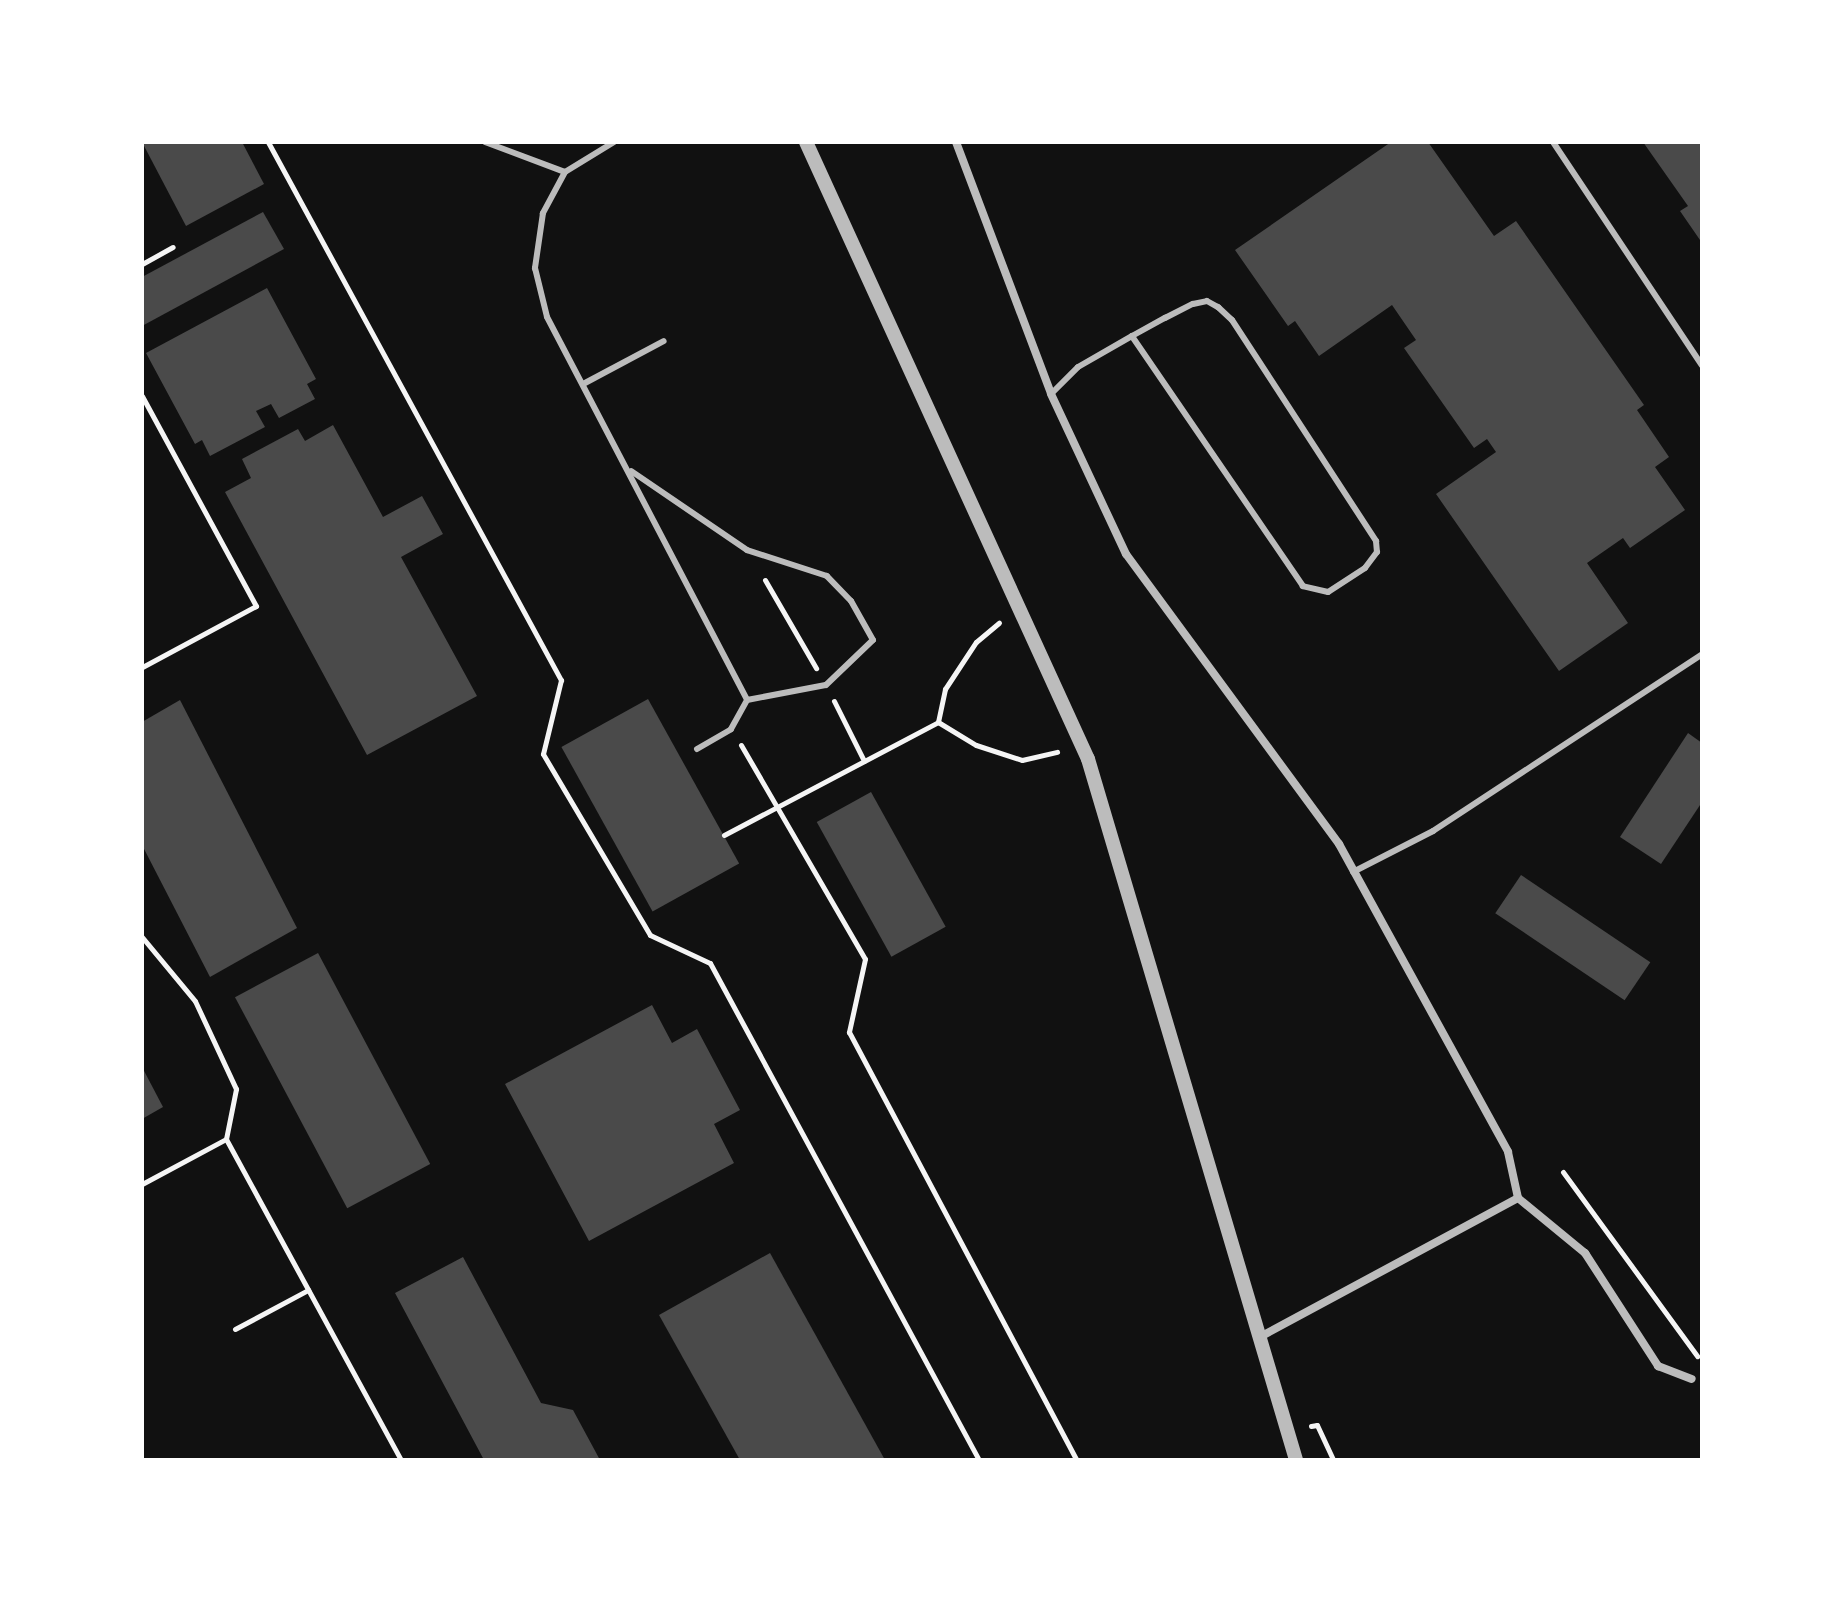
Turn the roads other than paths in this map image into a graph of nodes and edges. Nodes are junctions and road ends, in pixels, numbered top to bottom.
1 (485, 142) edge
2 (614, 142) edge
3 (806, 142) edge
4 (956, 142) edge
5 (1553, 142) edge
6 (565, 172) junction
7 (1132, 336) junction
8 (664, 341) dead end
9 (1702, 365) edge
10 (585, 383) junction
11 (1051, 394) junction
12 (631, 471) junction
13 (1702, 654) edge
14 (747, 700) junction
15 (697, 749) dead end
16 (1353, 872) junction
17 (1518, 1198) junction
18 (1257, 1338) junction
19 (1692, 1379) dead end
20 (1296, 1460) edge

1 - 6 lane
2 - 6 lane
3 - 18 street
4 - 11 street
5 - 9 lane
6 - 10 lane
7 - 7 lane
7 - 11 lane
8 - 10 lane
10 - 12 lane
11 - 16 street
12 - 14 lane
12 - 14 lane
13 - 16 lane
14 - 15 lane
16 - 17 street
17 - 18 street
17 - 19 street
18 - 20 street

